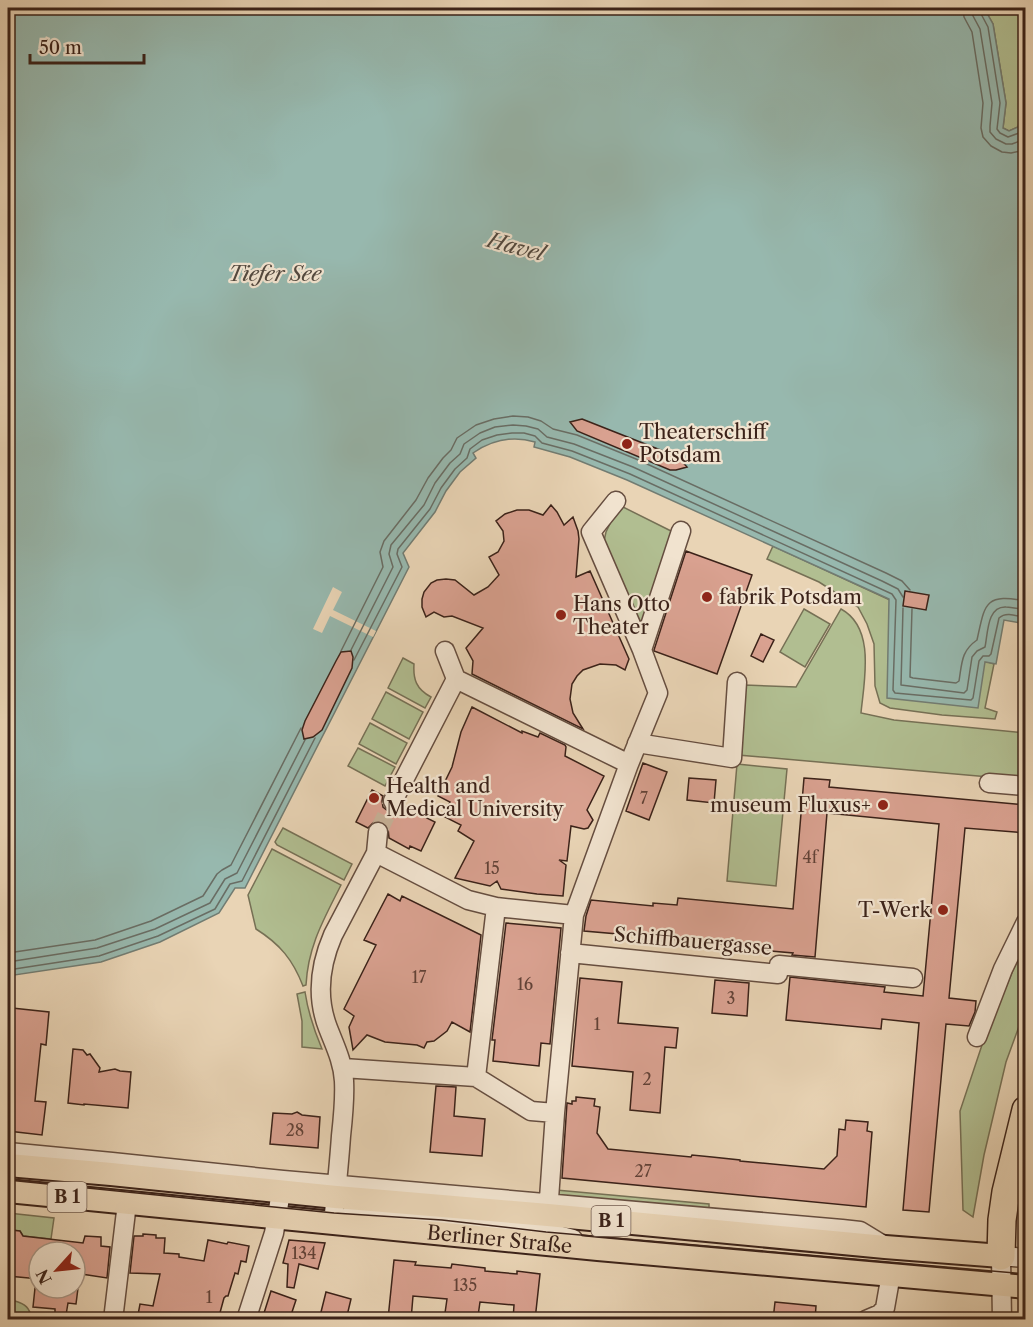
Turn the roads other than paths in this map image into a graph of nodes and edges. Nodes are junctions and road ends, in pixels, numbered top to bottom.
1 (616, 501) dead end
2 (681, 531) dead end
3 (642, 650) junction
4 (445, 651) dead end
5 (456, 679) junction
6 (737, 682) dead end
7 (637, 743) junction
8 (629, 764) junction
9 (989, 783) dead end
10 (1026, 786) edge
11 (393, 801) tunnel mouth
12 (378, 832) tunnel mouth
13 (376, 853) junction
14 (496, 907) junction
15 (574, 915) junction
16 (1026, 922) edge
17 (570, 953) junction
18 (913, 978) dead end
19 (978, 1037) dead end
20 (343, 1068) junction
21 (476, 1077) junction
22 (1026, 1110) edge
23 (555, 1113) junction
24 (8, 1152) edge
25 (56, 1163) junction
26 (8, 1165) edge
27 (112, 1168) junction
28 (8, 1191) edge
29 (278, 1191) junction
30 (127, 1203) junction
31 (335, 1204) junction
32 (548, 1209) junction
33 (277, 1218) junction
34 (1013, 1257) edge
35 (891, 1274) junction
36 (1002, 1285) junction
37 (1026, 1287) edge
38 (113, 1320) edge
39 (246, 1320) edge
40 (866, 1320) edge
41 (1002, 1320) edge

1 - 3 street
2 - 3 street
3 - 7 street
4 - 5 street
5 - 8 street
5 - 11 street
6 - 7 street
7 - 8 street
8 - 15 street
9 - 10 street
12 - 13 street
13 - 14 street
13 - 20 street
14 - 15 street
14 - 21 street
15 - 17 street
16 - 19 street
17 - 18 street, Schiffbauergasse
17 - 23 street
20 - 21 street
20 - 31 street
21 - 23 street
22 - 34 highway
23 - 32 street
24 - 25 street
25 - 26 main road, Berliner Straße / B 1
25 - 27 main road, Berliner Straße / B 1
25 - 29 street
27 - 29 main road, Berliner Straße / B 1
27 - 31 street
28 - 30 main road, Berliner Straße / B 1
29 - 31 main road, Berliner Straße / B 1
29 - 33 street
30 - 33 main road, Berliner Straße / B 1
30 - 38 street
31 - 32 main road, Berliner Straße / B 1
31 - 33 main road, Berliner Straße / B 1
31 - 35 main road, Berliner Straße / B 1
32 - 34 main road, Berliner Straße / B 1
33 - 39 street
34 - 36 street
35 - 36 main road, Berliner Straße / B 1
35 - 40 street
36 - 37 main road, Berliner Straße / B 1
36 - 41 street

